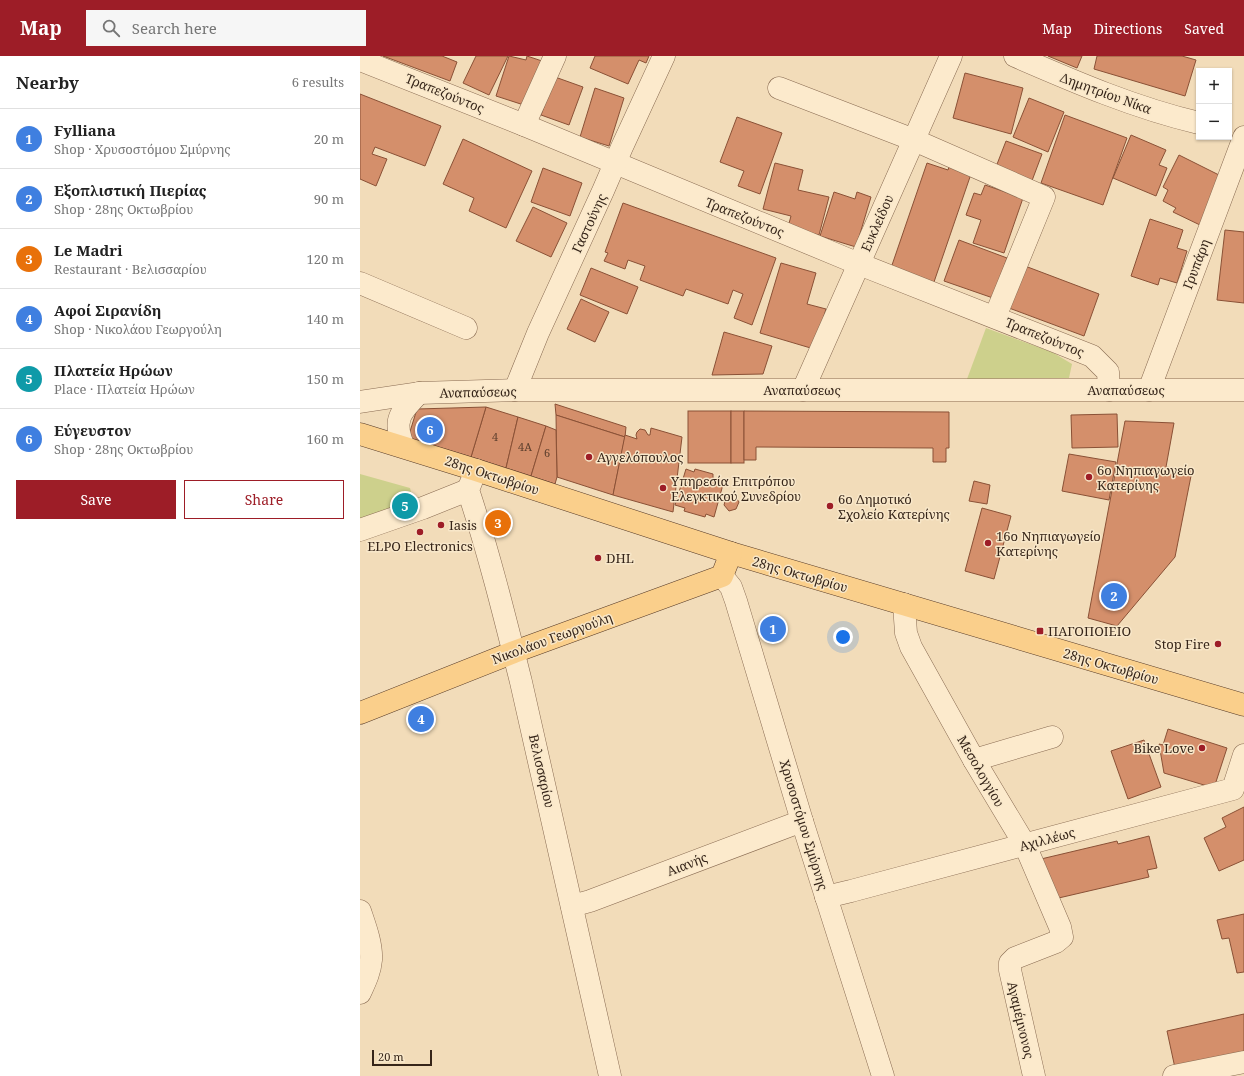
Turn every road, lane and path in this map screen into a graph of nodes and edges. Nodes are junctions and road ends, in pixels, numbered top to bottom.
1 (555, 56) edge
2 (664, 56) edge
3 (951, 56) edge
4 (1015, 56) edge
5 (360, 60) edge
6 (779, 88) dead end
7 (1196, 122) edge
8 (524, 125) junction
9 (1232, 130) edge
10 (1244, 132) edge
11 (1244, 137) edge
12 (914, 140) junction
13 (615, 163) junction
14 (859, 264) junction
15 (360, 283) edge
16 (995, 317) junction
17 (466, 328) dead end
18 (515, 390) junction
19 (803, 390) junction
20 (1109, 390) junction
21 (1149, 390) junction
22 (1244, 390) edge
23 (419, 393) junction
24 (360, 402) edge
25 (360, 434) edge
26 (404, 447) junction
27 (476, 470) junction
28 (468, 490) junction
29 (360, 530) edge
30 (731, 553) junction
31 (722, 576) junction
32 (904, 604) junction
33 (514, 652) junction
34 (1244, 705) edge
35 (360, 713) edge
36 (1052, 736) dead end
37 (1244, 755) edge
38 (974, 760) junction
39 (802, 821) junction
40 (1024, 845) junction
41 (826, 897) junction
42 (572, 906) junction
43 (360, 910) edge
44 (1010, 963) joint
45 (360, 993) edge
46 (1244, 1062) edge
47 (610, 1076) edge
48 (883, 1076) edge
49 (1034, 1076) edge
50 (1174, 1076) edge

1 - 8 street
2 - 13 street, Γαστούνης
3 - 12 street, Ευκλείδου
4 - 7 street, Δημητρίου Νίκα
5 - 8 street, Τραπεζούντος
6 - 12 street
8 - 13 street, Τραπεζούντος
9 - 10 street
11 - 21 street, Γρυπάρη
12 - 14 street, Ευκλείδου
12 - 16 street
13 - 14 street, Τραπεζούντος
13 - 18 street, Γαστούνης
14 - 16 street, Τραπεζούντος
14 - 19 street, Ευκλείδου
15 - 17 street
16 - 20 street, Τραπεζούντος
18 - 19 street, Αναπαύσεως
18 - 23 street, Αναπαύσεως
19 - 20 street, Αναπαύσεως
20 - 21 street, Αναπαύσεως
21 - 22 street, Αναπαύσεως
23 - 24 street, Αναπαύσεως
23 - 26 street
25 - 26 main road, 28ης Οκτωβρίου
26 - 27 main road, 28ης Οκτωβρίου
27 - 28 street
27 - 30 main road, 28ης Οκτωβρίου
28 - 29 street
28 - 33 street, Βελισσαρίου
30 - 31 main road
30 - 32 main road, 28ης Οκτωβρίου
31 - 33 main road, Νικολάου Γεωργούλη
31 - 39 street, Χρυσοστόμου Σμύρνης
32 - 34 main road, 28ης Οκτωβρίου
32 - 38 street, Μεσολογγίου
33 - 35 main road, Νικολάου Γεωργούλη
33 - 42 street, Βελισσαρίου
36 - 38 street
37 - 40 street, Αχιλλέως
38 - 40 street, Μεσολογγίου
39 - 41 street, Χρυσοστόμου Σμύρνης
39 - 42 street, Αιανής
40 - 41 street, Αχιλλέως
40 - 44 street, Μεσολογγίου
41 - 48 street, Χρυσοστόμου Σμύρνης
42 - 47 street, Βελισσαρίου
43 - 45 street
44 - 49 street, Αγαμέμνονος
46 - 50 street

